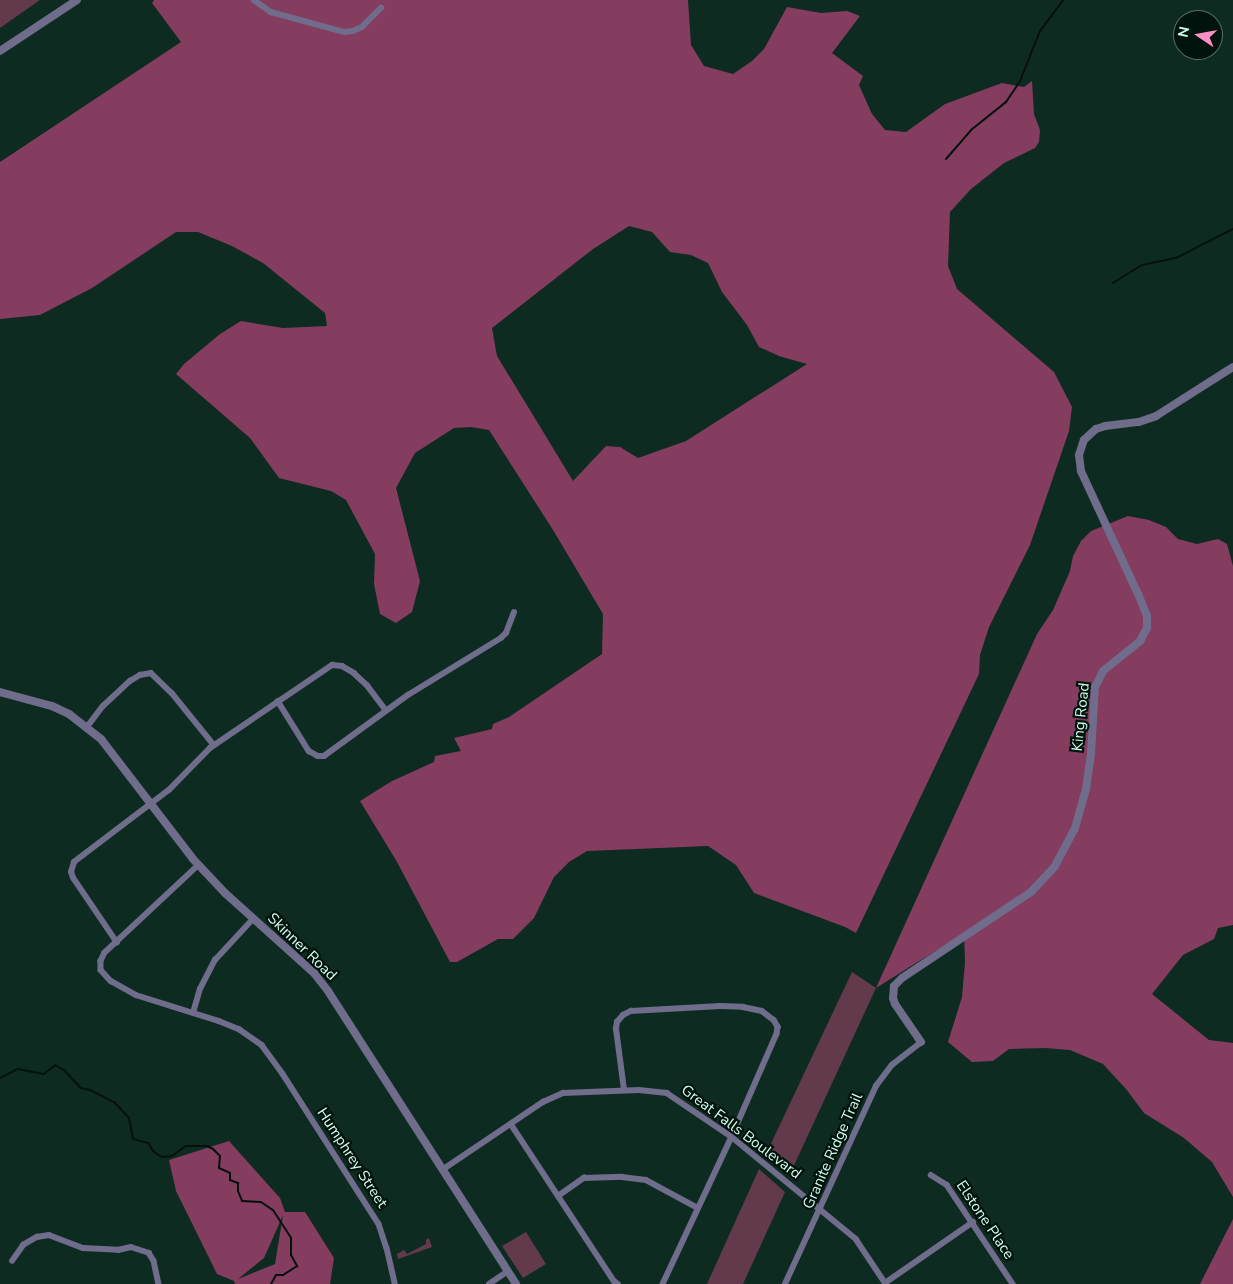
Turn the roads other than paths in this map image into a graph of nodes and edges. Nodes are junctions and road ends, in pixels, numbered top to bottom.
1 (77, 0) edge
2 (254, 0) edge
3 (381, 8) dead end
4 (0, 51) edge
5 (1233, 367) edge
6 (514, 612) dead end
7 (2, 693) edge
8 (278, 701) junction
9 (386, 710) junction
10 (87, 727) junction
11 (214, 745) junction
12 (152, 804) junction
13 (199, 865) junction
14 (253, 919) junction
15 (116, 943) junction
16 (193, 1013) junction
17 (921, 1042) joint
18 (624, 1090) junction
19 (511, 1124) junction
20 (732, 1137) junction
21 (442, 1170) junction
22 (931, 1175) dead end
23 (558, 1196) junction
24 (698, 1208) junction
25 (821, 1208) junction
26 (973, 1222) junction
27 (12, 1262) dead end
28 (508, 1271) junction
29 (885, 1283) edge
30 (159, 1284) edge
31 (395, 1284) edge
32 (489, 1284) edge
33 (516, 1284) edge
34 (618, 1284) edge
35 (663, 1284) edge
36 (786, 1284) edge
37 (1013, 1284) edge

1 - 4 street
2 - 3 street
5 - 17 street, King Road
6 - 9 street
7 - 10 street, Skinner Road
8 - 9 street
8 - 9 street
8 - 11 street
10 - 11 street
10 - 12 street, Skinner Road
11 - 12 street
12 - 13 street, Skinner Road
12 - 15 street
13 - 14 street, Skinner Road
13 - 15 street
14 - 16 street
14 - 21 street, Skinner Road
15 - 16 street, Humphrey Street
16 - 31 street, Humphrey Street
17 - 25 street, Granite Ridge Trail
18 - 19 street, Great Falls Boulevard
18 - 20 street, Great Falls Boulevard
18 - 20 street
19 - 21 street, Great Falls Boulevard
19 - 23 street
20 - 24 street
20 - 25 street, Great Falls Boulevard
21 - 28 street, Skinner Road
22 - 26 street, Elstone Place
23 - 24 street
23 - 34 street
24 - 35 street
25 - 29 street, Great Falls Boulevard
25 - 36 street, Granite Ridge Trail
26 - 29 street
26 - 37 street, Elstone Place
27 - 30 street
28 - 32 street
28 - 33 street, Skinner Road

